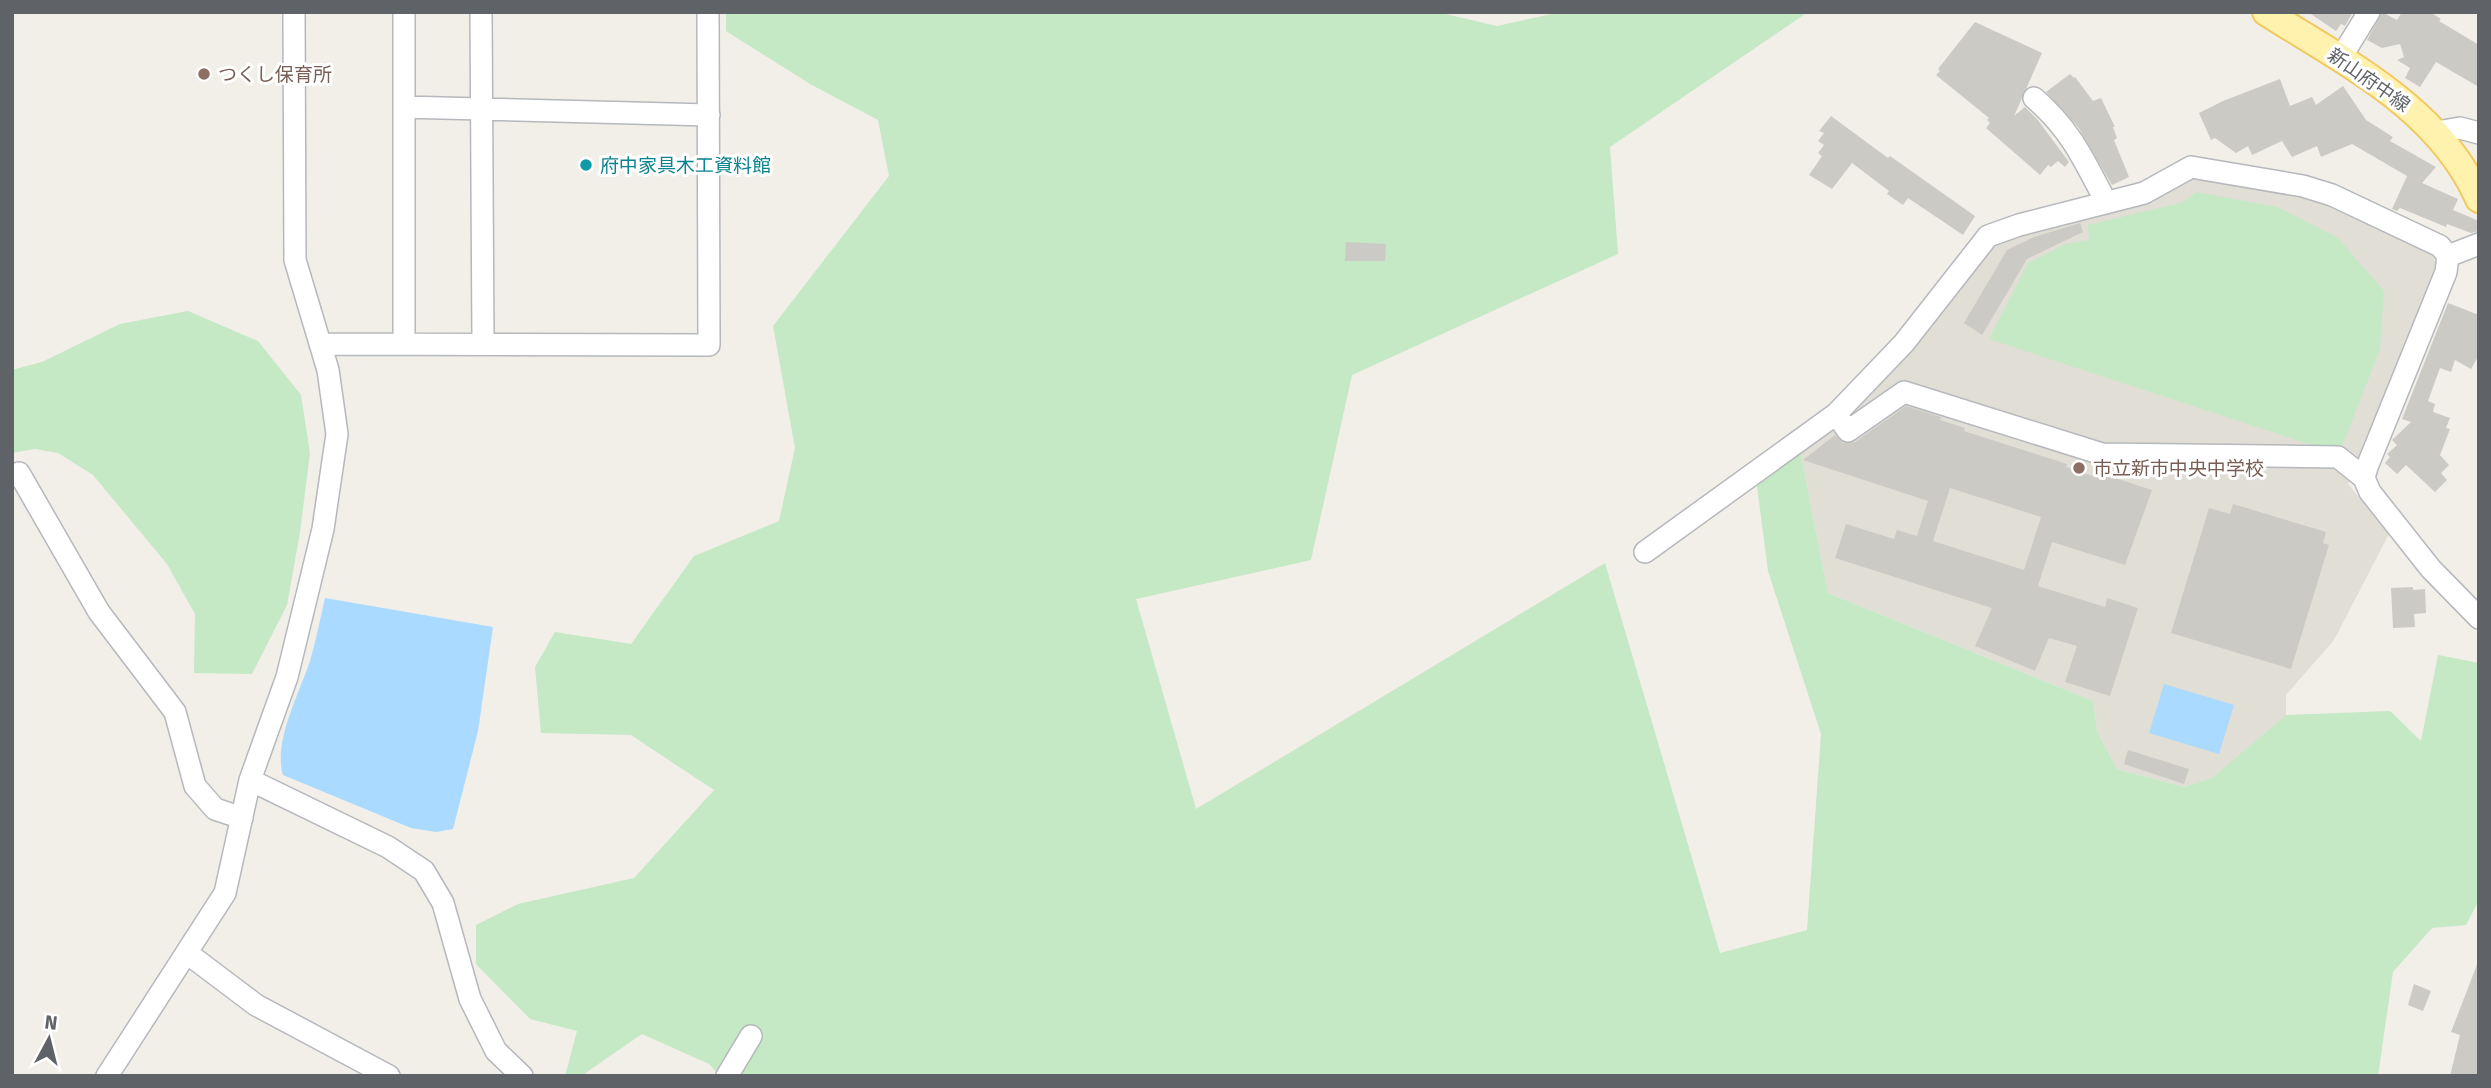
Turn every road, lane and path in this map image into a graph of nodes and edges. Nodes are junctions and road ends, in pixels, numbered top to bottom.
1 (294, 12) edge
2 (404, 12) edge
3 (481, 12) edge
4 (708, 12) edge
5 (2266, 12) edge
6 (2369, 12) edge
7 (2340, 59) junction
8 (2034, 98) dead end
9 (404, 107) junction
10 (482, 108) junction
11 (709, 115) junction
12 (2437, 132) junction
13 (2479, 133) edge
14 (2479, 199) edge
15 (2106, 202) junction
16 (2479, 244) edge
17 (2448, 256) junction
18 (320, 344) junction
19 (404, 344) junction
20 (483, 344) junction
21 (1836, 414) junction
22 (19, 473) dead end
23 (2364, 478) junction
24 (1645, 552) dead end
25 (2479, 618) edge
26 (250, 780) junction
27 (242, 818) junction
28 (187, 953) junction
29 (751, 1036) dead end
30 (107, 1076) edge
31 (389, 1076) edge
32 (522, 1076) edge
33 (727, 1076) edge

1 - 18 street
2 - 9 street
3 - 10 street
4 - 11 street
5 - 7 main road, 新山府中線
6 - 7 street
7 - 12 main road, 新山府中線
8 - 15 street
9 - 10 street
9 - 19 street
10 - 11 street
10 - 20 street
11 - 20 street
12 - 13 street
12 - 14 main road, 新山府中線
15 - 17 street
15 - 21 street
16 - 17 street
17 - 23 street
18 - 19 street
18 - 26 street
19 - 20 street
21 - 23 street
21 - 24 street
22 - 27 street
23 - 25 street
26 - 27 street
26 - 32 street
27 - 28 street
28 - 30 street
28 - 31 street
29 - 33 street

